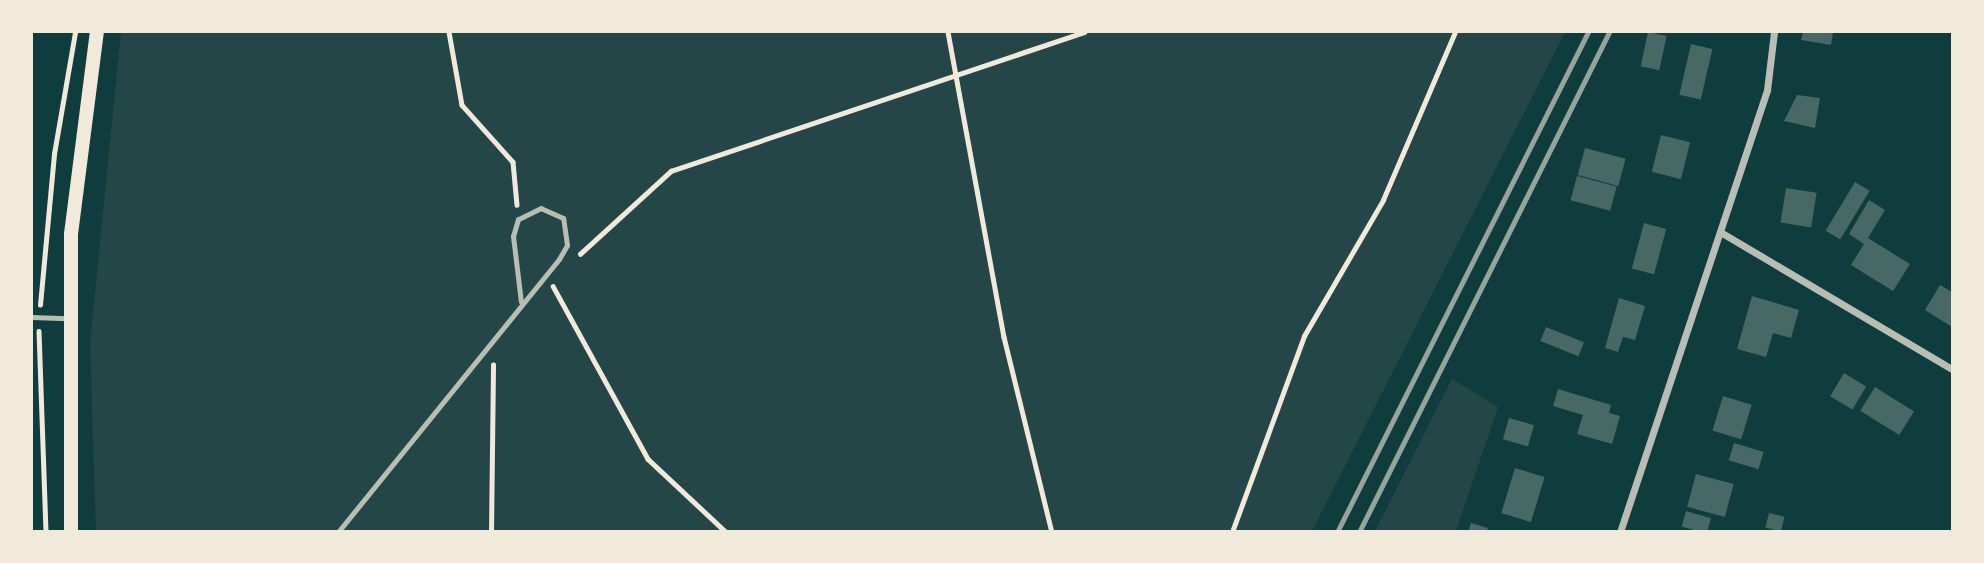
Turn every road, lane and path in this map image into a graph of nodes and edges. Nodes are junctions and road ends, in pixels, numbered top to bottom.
1 (75, 32) edge
2 (97, 32) edge
3 (449, 32) edge
4 (947, 32) edge
5 (1084, 32) edge
6 (1455, 32) edge
7 (1774, 32) edge
8 (957, 73) junction
9 (518, 219) junction
10 (1722, 233) junction
11 (547, 275) junction
12 (521, 302) junction
13 (32, 317) edge
14 (39, 317) junction
15 (67, 318) junction
16 (492, 338) junction
17 (1952, 369) edge
18 (46, 531) edge
19 (71, 531) edge
20 (338, 531) edge
21 (491, 531) edge
22 (726, 531) edge
23 (1052, 531) edge
24 (1232, 531) edge
25 (1620, 531) edge

1 - 14 path
2 - 15 main road
3 - 9 path
4 - 8 path
5 - 8 path
6 - 24 path
7 - 10 street
8 - 11 path
8 - 23 path
9 - 11 lane
9 - 12 lane
10 - 17 street
10 - 25 street
11 - 12 lane
11 - 22 path
12 - 16 lane
13 - 14 lane
14 - 15 lane
14 - 18 path
15 - 19 main road
16 - 20 lane
16 - 21 path

